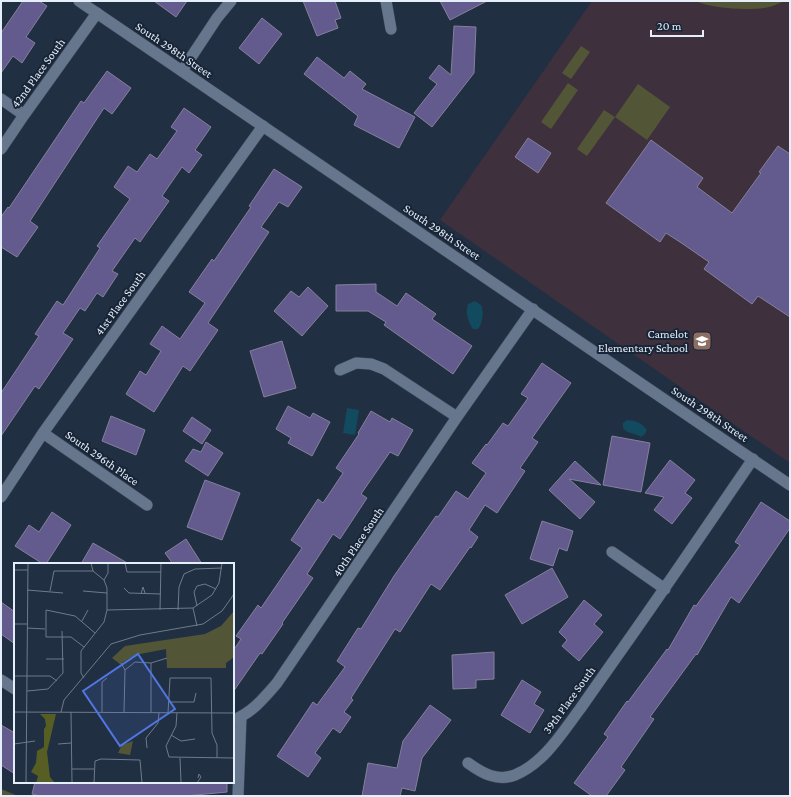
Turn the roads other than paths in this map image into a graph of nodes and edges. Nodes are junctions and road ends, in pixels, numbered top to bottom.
1 (79, 1) edge
2 (230, 1) edge
3 (386, 1) edge
4 (97, 13) junction
5 (391, 29) dead end
6 (182, 71) junction
7 (1, 99) edge
8 (24, 115) junction
9 (264, 126) junction
10 (1, 150) edge
11 (532, 309) junction
12 (340, 370) dead end
13 (457, 417) junction
14 (43, 433) junction
15 (753, 459) junction
16 (790, 484) edge
17 (1, 497) edge
18 (147, 505) dead end
19 (612, 552) dead end
20 (665, 589) junction
21 (1, 680) edge
22 (14, 688) edge
23 (237, 718) edge
24 (468, 763) dead end
25 (238, 796) edge

1 - 4 street, South 298th Street
2 - 6 street
3 - 5 street
4 - 6 street, South 298th Street
4 - 8 street, 42nd Place South
6 - 9 street, South 298th Street
7 - 8 street
8 - 10 street, 42nd Place South
9 - 11 street, South 298th Street
9 - 14 street, 41st Place South
11 - 13 street, 40th Place South
11 - 15 street, South 298th Street
12 - 13 street
13 - 23 street, 40th Place South
14 - 17 street, 41st Place South
14 - 18 street, South 296th Place
15 - 16 street, South 298th Street
15 - 20 street, 39th Place South
19 - 20 street
20 - 24 street, 39th Place South
21 - 22 street
23 - 25 street, 40th Place South

